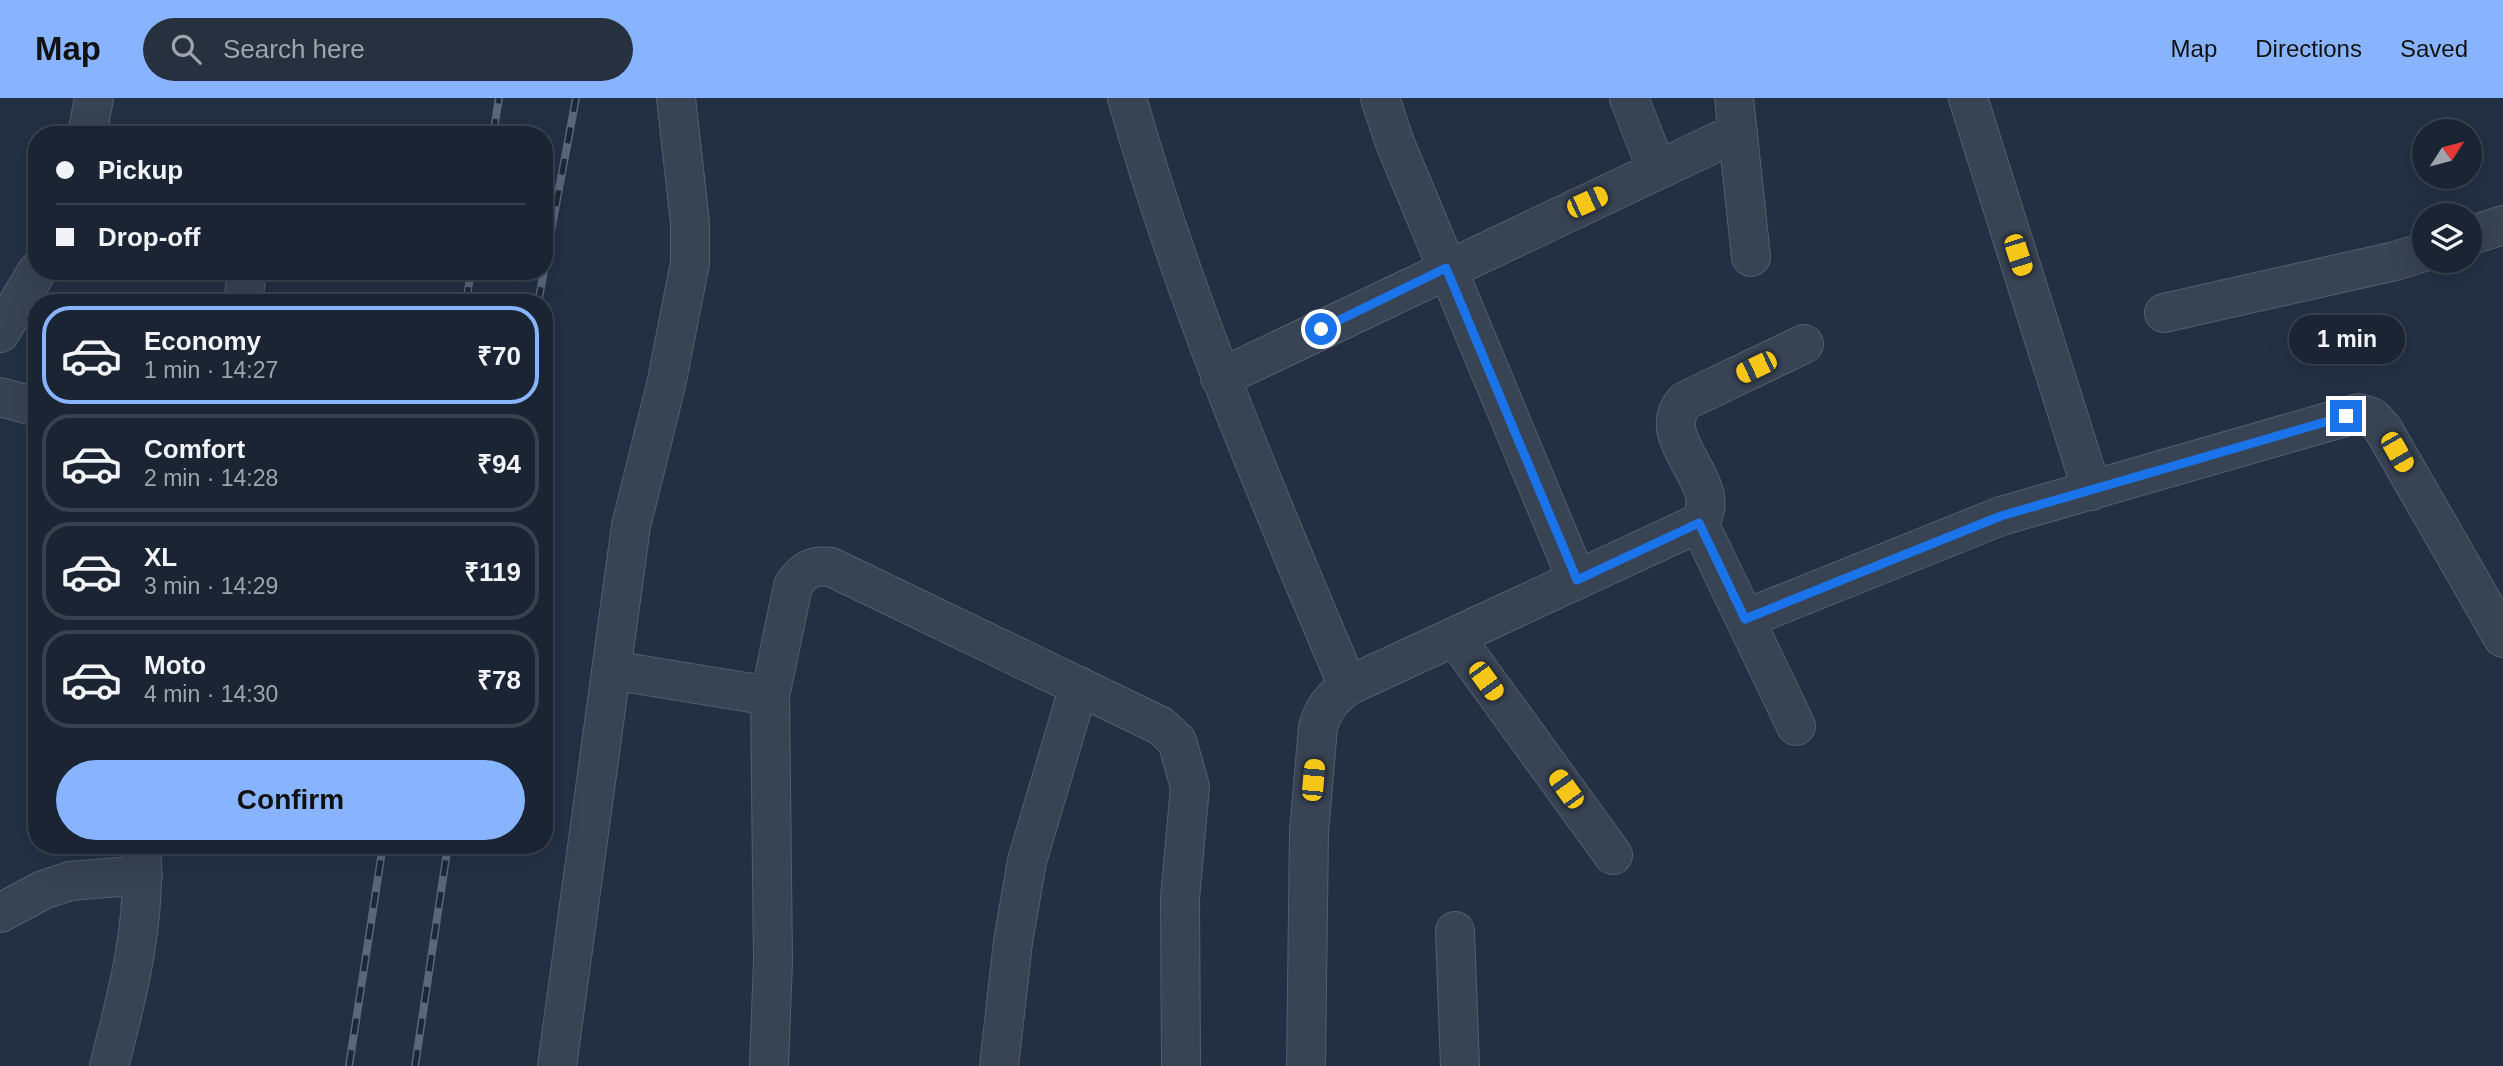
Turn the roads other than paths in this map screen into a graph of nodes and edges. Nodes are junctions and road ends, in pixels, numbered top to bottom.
1 (94, 98) edge
2 (676, 98) edge
3 (1128, 98) edge
4 (1380, 98) edge
5 (1629, 98) edge
6 (1968, 98) edge
7 (1736, 115) edge
8 (89, 126) edge
9 (1657, 170) junction
10 (2503, 225) edge
11 (2482, 232) edge
12 (2412, 256) edge
13 (1751, 257) dead end
14 (1446, 268) junction
15 (32, 280) edge
16 (2164, 313) dead end
17 (0, 333) edge
18 (1804, 344) dead end
19 (1220, 378) junction
20 (0, 397) edge
21 (28, 405) edge
22 (2092, 491) junction
23 (1699, 523) junction
24 (1577, 580) junction
25 (1745, 619) junction
26 (1455, 637) junction
27 (2503, 638) edge
28 (611, 670) junction
29 (1079, 686) junction
30 (1348, 686) junction
31 (770, 696) junction
32 (1796, 726) dead end
33 (1614, 855) dead end
34 (142, 860) edge
35 (0, 913) edge
36 (1455, 931) dead end
37 (109, 1066) edge
38 (557, 1066) edge
39 (769, 1066) edge
40 (999, 1066) edge
41 (1181, 1066) edge
42 (1306, 1066) edge
43 (1460, 1066) edge

1 - 8 street
2 - 28 street
3 - 19 street
4 - 14 street
5 - 9 street
6 - 22 street
7 - 9 street
7 - 13 street
9 - 14 street
10 - 11 street
12 - 16 street
14 - 19 street
14 - 24 street
15 - 17 street
18 - 23 street
19 - 30 street
20 - 21 street
22 - 25 street
22 - 27 street
23 - 24 street
23 - 25 street
24 - 26 street
25 - 32 street
26 - 30 street
26 - 33 street
28 - 31 street
28 - 38 street
29 - 31 street
29 - 40 street
29 - 41 street
30 - 42 street
31 - 39 street
34 - 35 street
34 - 37 street
36 - 43 street

